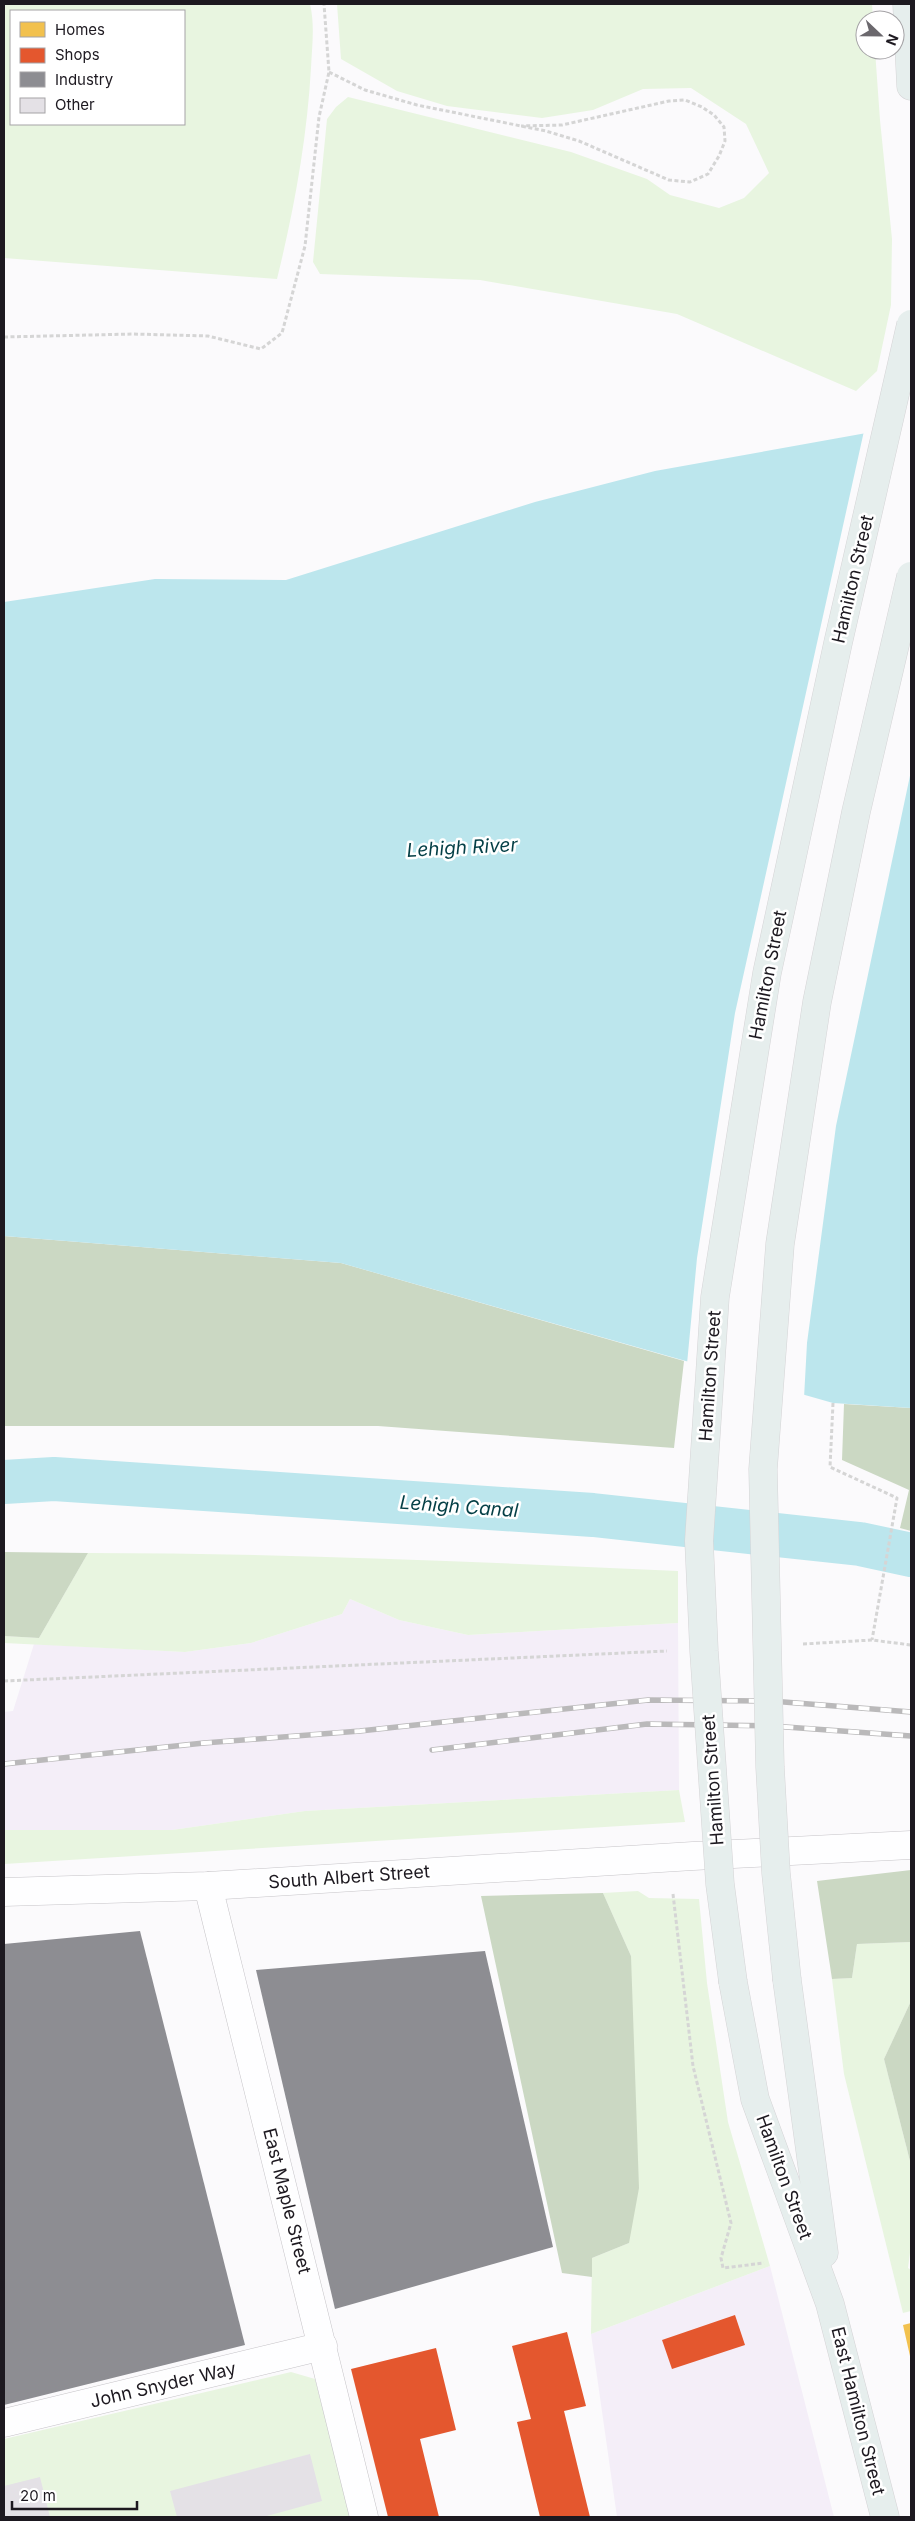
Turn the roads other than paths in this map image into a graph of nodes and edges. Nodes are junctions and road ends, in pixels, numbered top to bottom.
1 (907, 4) edge
2 (911, 86) edge
3 (911, 324) edge
4 (911, 576) edge
5 (911, 1845) edge
6 (208, 1886) junction
7 (4, 1892) edge
8 (830, 2304) junction
9 (323, 2346) junction
10 (4, 2423) edge
11 (364, 2517) edge
12 (885, 2517) edge

1 - 2 main road
3 - 8 main road, Hamilton Street, bridge
4 - 8 main road, Hamilton Street, bridge
5 - 6 street, South Albert Street
6 - 7 street, South Albert Street
6 - 9 street, East Maple Street
8 - 12 main road, East Hamilton Street
9 - 10 street, John Snyder Way
9 - 11 street, East Maple Street

